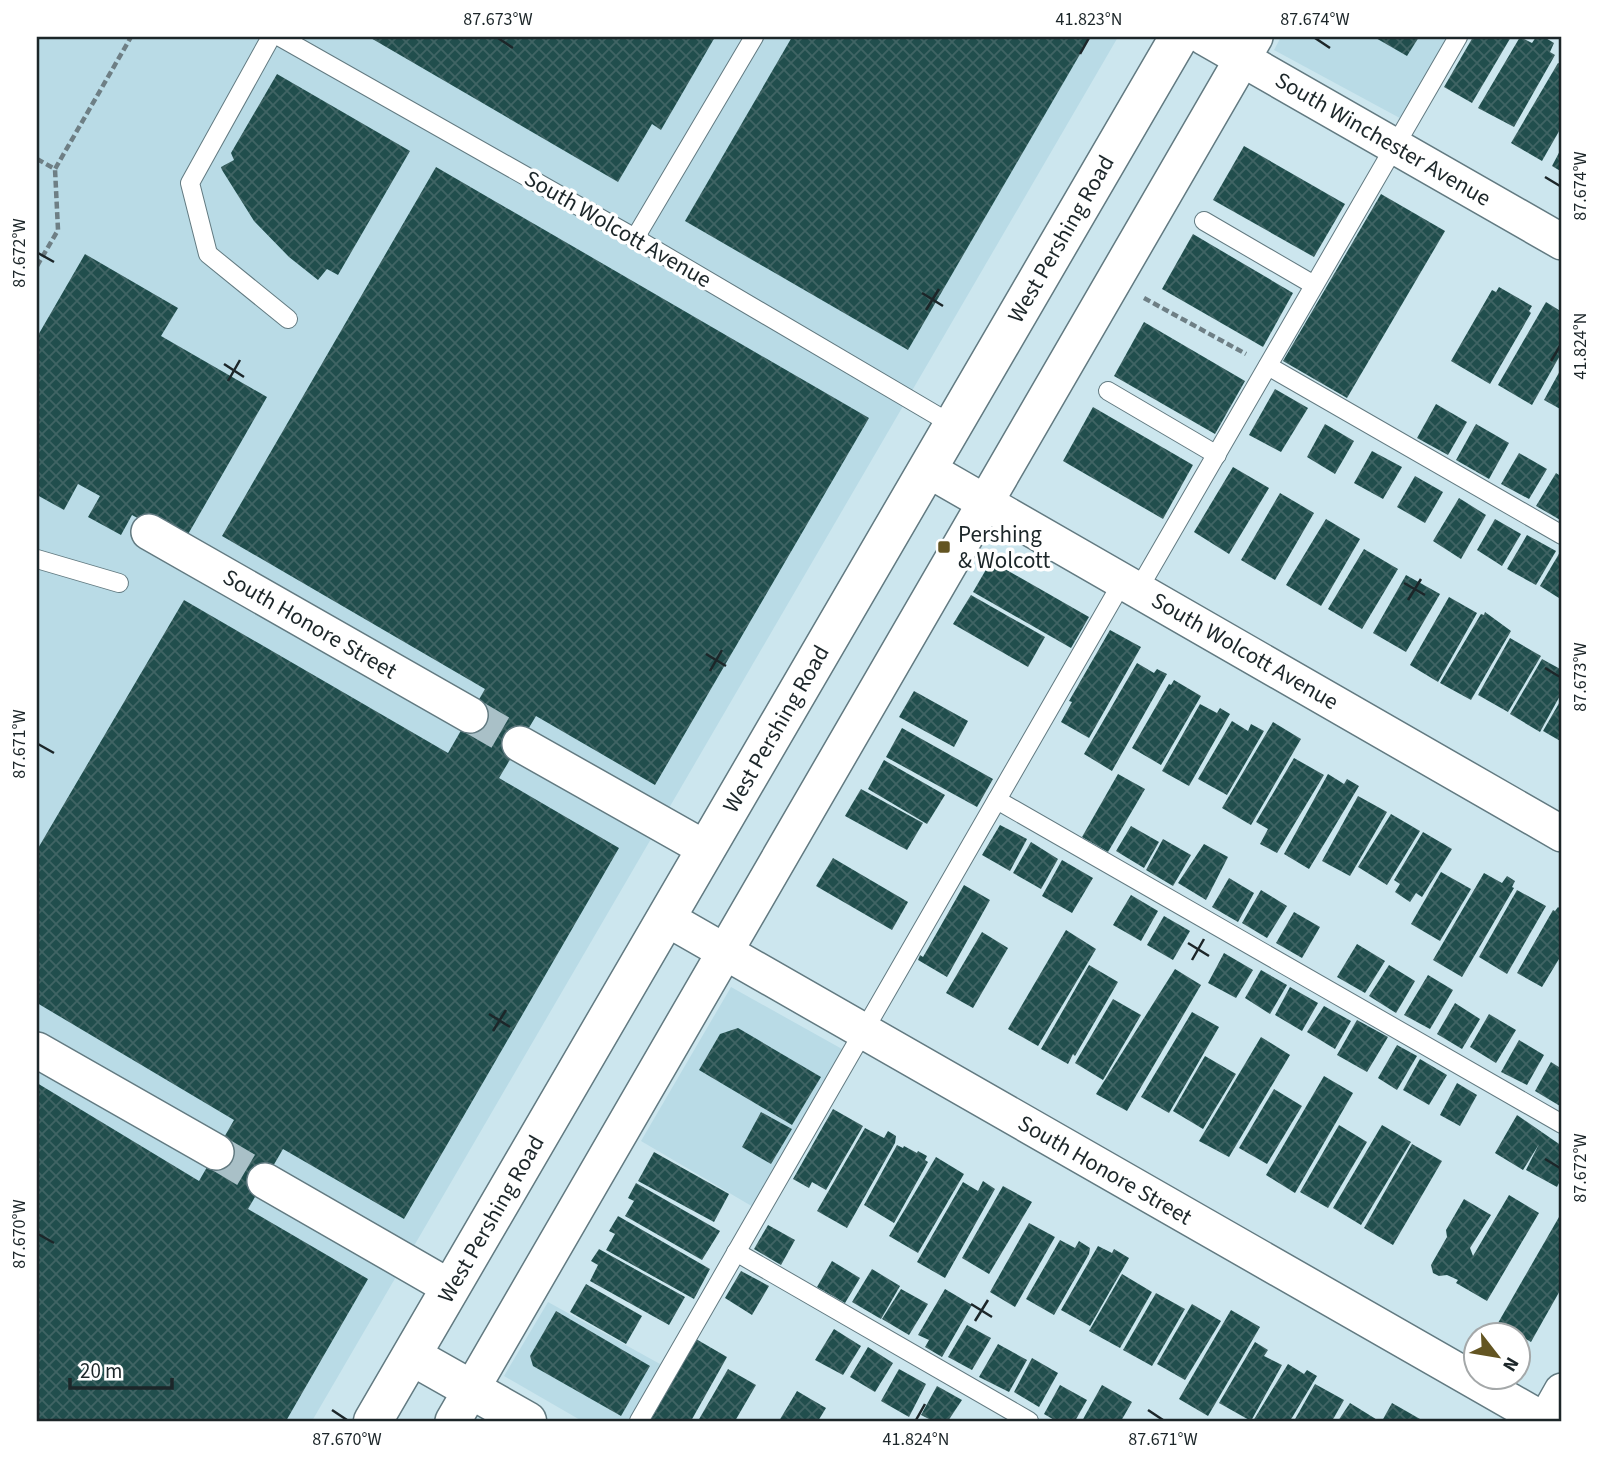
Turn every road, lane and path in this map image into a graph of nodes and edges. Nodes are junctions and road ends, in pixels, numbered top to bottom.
1 (131, 37) edge
2 (271, 37) edge
3 (280, 37) edge
4 (754, 37) edge
5 (1179, 37) edge
6 (1204, 37) edge
7 (1458, 37) edge
8 (1249, 48) edge
9 (1395, 146) junction
10 (37, 159) edge
11 (55, 169) junction
12 (1204, 220) dead end
13 (635, 238) junction
14 (1562, 242) edge
15 (37, 266) edge
16 (1314, 285) junction
17 (1140, 295) dead end
18 (288, 319) dead end
19 (1268, 366) junction
20 (1108, 391) dead end
21 (953, 425) junction
22 (1217, 454) junction
23 (927, 469) junction
24 (987, 503) junction
25 (149, 533) dead end
26 (1562, 535) edge
27 (37, 559) edge
28 (120, 583) dead end
29 (1130, 585) junction
30 (470, 715) tunnel mouth
31 (520, 744) tunnel mouth
32 (997, 800) junction
33 (1562, 834) edge
34 (706, 849) junction
35 (666, 918) junction
36 (724, 953) junction
37 (863, 1032) junction
38 (37, 1050) edge
39 (1562, 1124) edge
40 (216, 1152) tunnel mouth
41 (265, 1181) tunnel mouth
42 (736, 1252) junction
43 (451, 1288) junction
44 (412, 1356) junction
45 (1562, 1391) edge
46 (462, 1405) edge
47 (373, 1421) edge
48 (527, 1421) edge
49 (639, 1421) edge
50 (1029, 1421) edge
51 (1545, 1421) edge

1 - 11 path
2 - 18 lane
3 - 13 lane, South Wolcott Avenue
4 - 13 lane
5 - 21 main road, West Pershing Road
6 - 8 street, South Winchester Avenue
7 - 9 lane
8 - 9 street, South Winchester Avenue
8 - 24 street
9 - 14 street, South Winchester Avenue
9 - 16 lane
10 - 11 path
11 - 15 path
12 - 16 lane
13 - 21 lane, South Wolcott Avenue
16 - 19 lane
17 - 19 path
19 - 22 lane
19 - 26 lane
20 - 22 lane
21 - 23 main road, West Pershing Road
22 - 29 lane
23 - 24 street, South Wolcott Avenue
23 - 34 main road, West Pershing Road
24 - 29 street, South Wolcott Avenue
24 - 36 street
25 - 30 street, South Honore Street
27 - 28 lane
29 - 32 lane
29 - 33 street, South Wolcott Avenue
31 - 34 street
32 - 37 lane
32 - 39 lane
34 - 35 main road, West Pershing Road
35 - 36 street, South Honore Street
35 - 43 main road, West Pershing Road
36 - 37 street, South Honore Street
36 - 46 street
37 - 42 lane
37 - 51 street, South Honore Street
38 - 40 street
41 - 43 street
42 - 49 lane
42 - 50 lane
43 - 44 main road, West Pershing Road
44 - 46 main road
44 - 47 main road, West Pershing Road
45 - 51 street
46 - 48 main road

